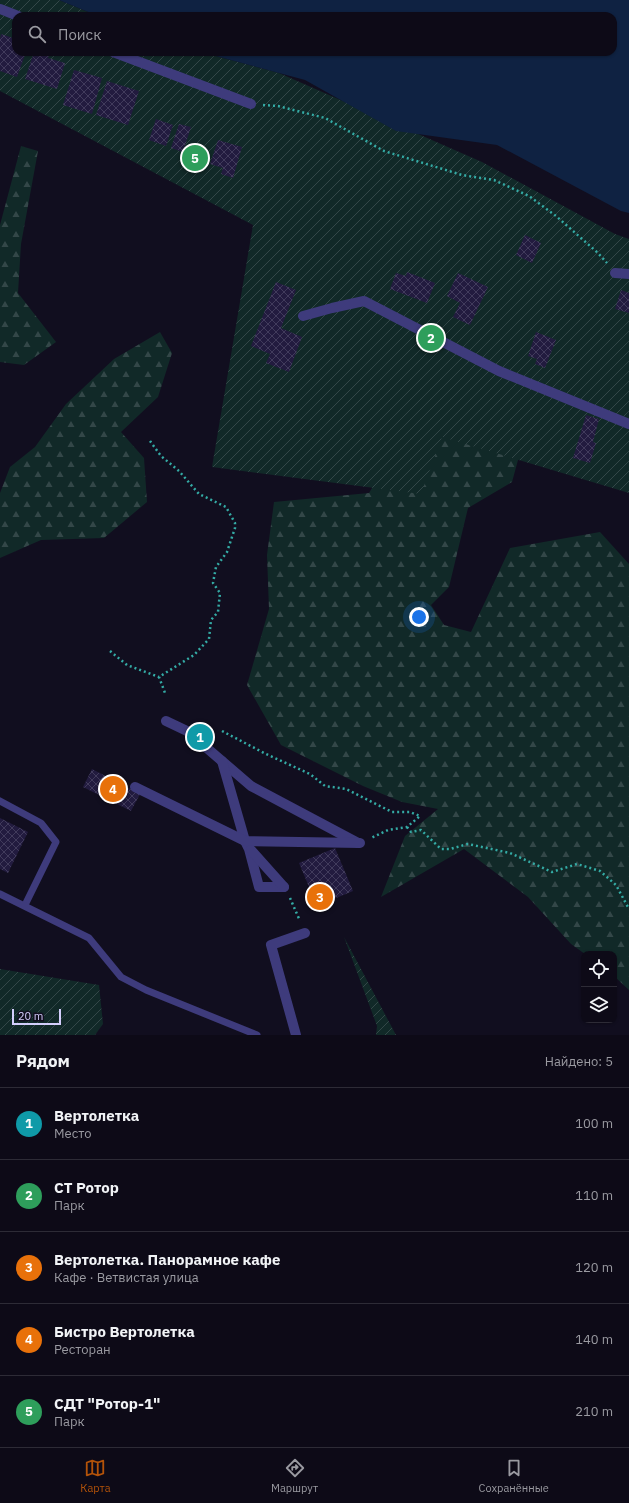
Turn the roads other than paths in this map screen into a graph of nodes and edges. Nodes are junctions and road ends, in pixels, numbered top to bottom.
1 (0, 9) edge
2 (12, 14) edge
3 (124, 56) edge
4 (251, 104) road end
5 (615, 273) road end
6 (629, 274) edge
7 (303, 316) dead end
8 (629, 424) edge
9 (166, 721) dead end
10 (222, 760) junction
11 (135, 787) dead end
12 (0, 801) edge
13 (247, 845) junction
14 (0, 894) edge
15 (25, 905) junction
16 (305, 933) road end
17 (257, 1035) edge
18 (296, 1035) edge

1 - 2 street
3 - 4 street
5 - 6 street
7 - 8 street
9 - 10 street
10 - 13 street
10 - 13 street
11 - 13 street
12 - 15 lane
13 - 13 street
14 - 15 lane
15 - 17 lane
16 - 18 street

